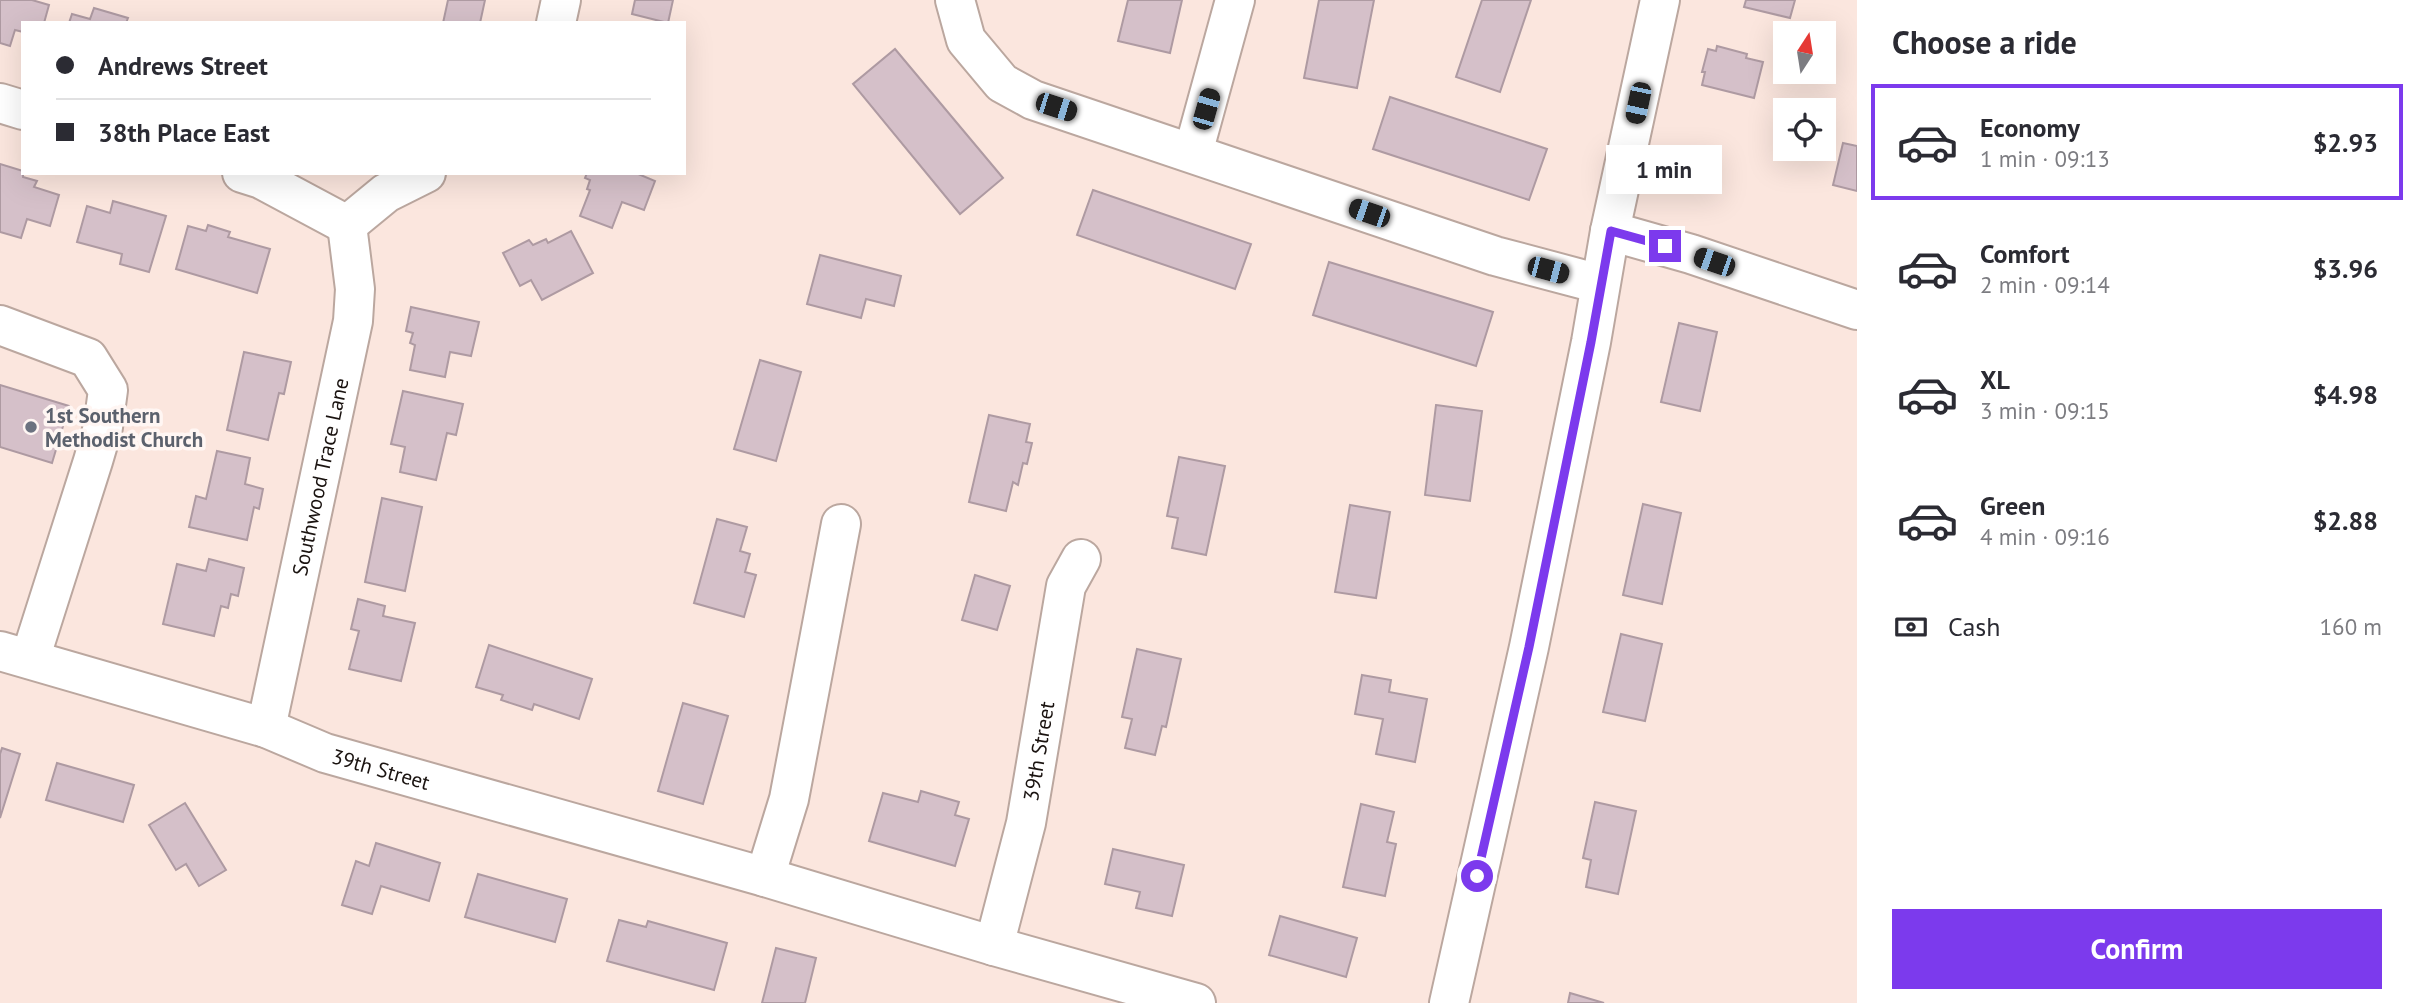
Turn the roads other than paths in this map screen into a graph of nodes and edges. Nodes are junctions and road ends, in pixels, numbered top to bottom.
1 (561, 0) edge
2 (955, 0) edge
3 (1235, 0) edge
4 (1660, 0) edge
5 (556, 21) edge
6 (0, 103) edge
7 (21, 109) edge
8 (1193, 153) junction
9 (248, 175) edge
10 (422, 175) edge
11 (347, 225) junction
12 (1611, 231) junction
13 (1600, 284) junction
14 (1857, 310) edge
15 (0, 325) edge
16 (841, 524) dead end
17 (1081, 559) dead end
18 (15, 655) edge
19 (266, 728) junction
20 (765, 877) junction
21 (994, 946) junction
22 (1196, 1003) edge
23 (1449, 1003) edge

1 - 5 street
2 - 8 street
3 - 8 street
4 - 12 street
6 - 7 street
8 - 13 street
9 - 11 street
10 - 11 street
11 - 19 street, Southwood Trace Lane
12 - 13 street
12 - 14 street
13 - 23 street
15 - 18 street
16 - 20 street
17 - 21 street, 39th Street
18 - 19 street, 39th Street
19 - 20 street, 39th Street
20 - 21 street, 39th Street
21 - 22 street, 39th Street

